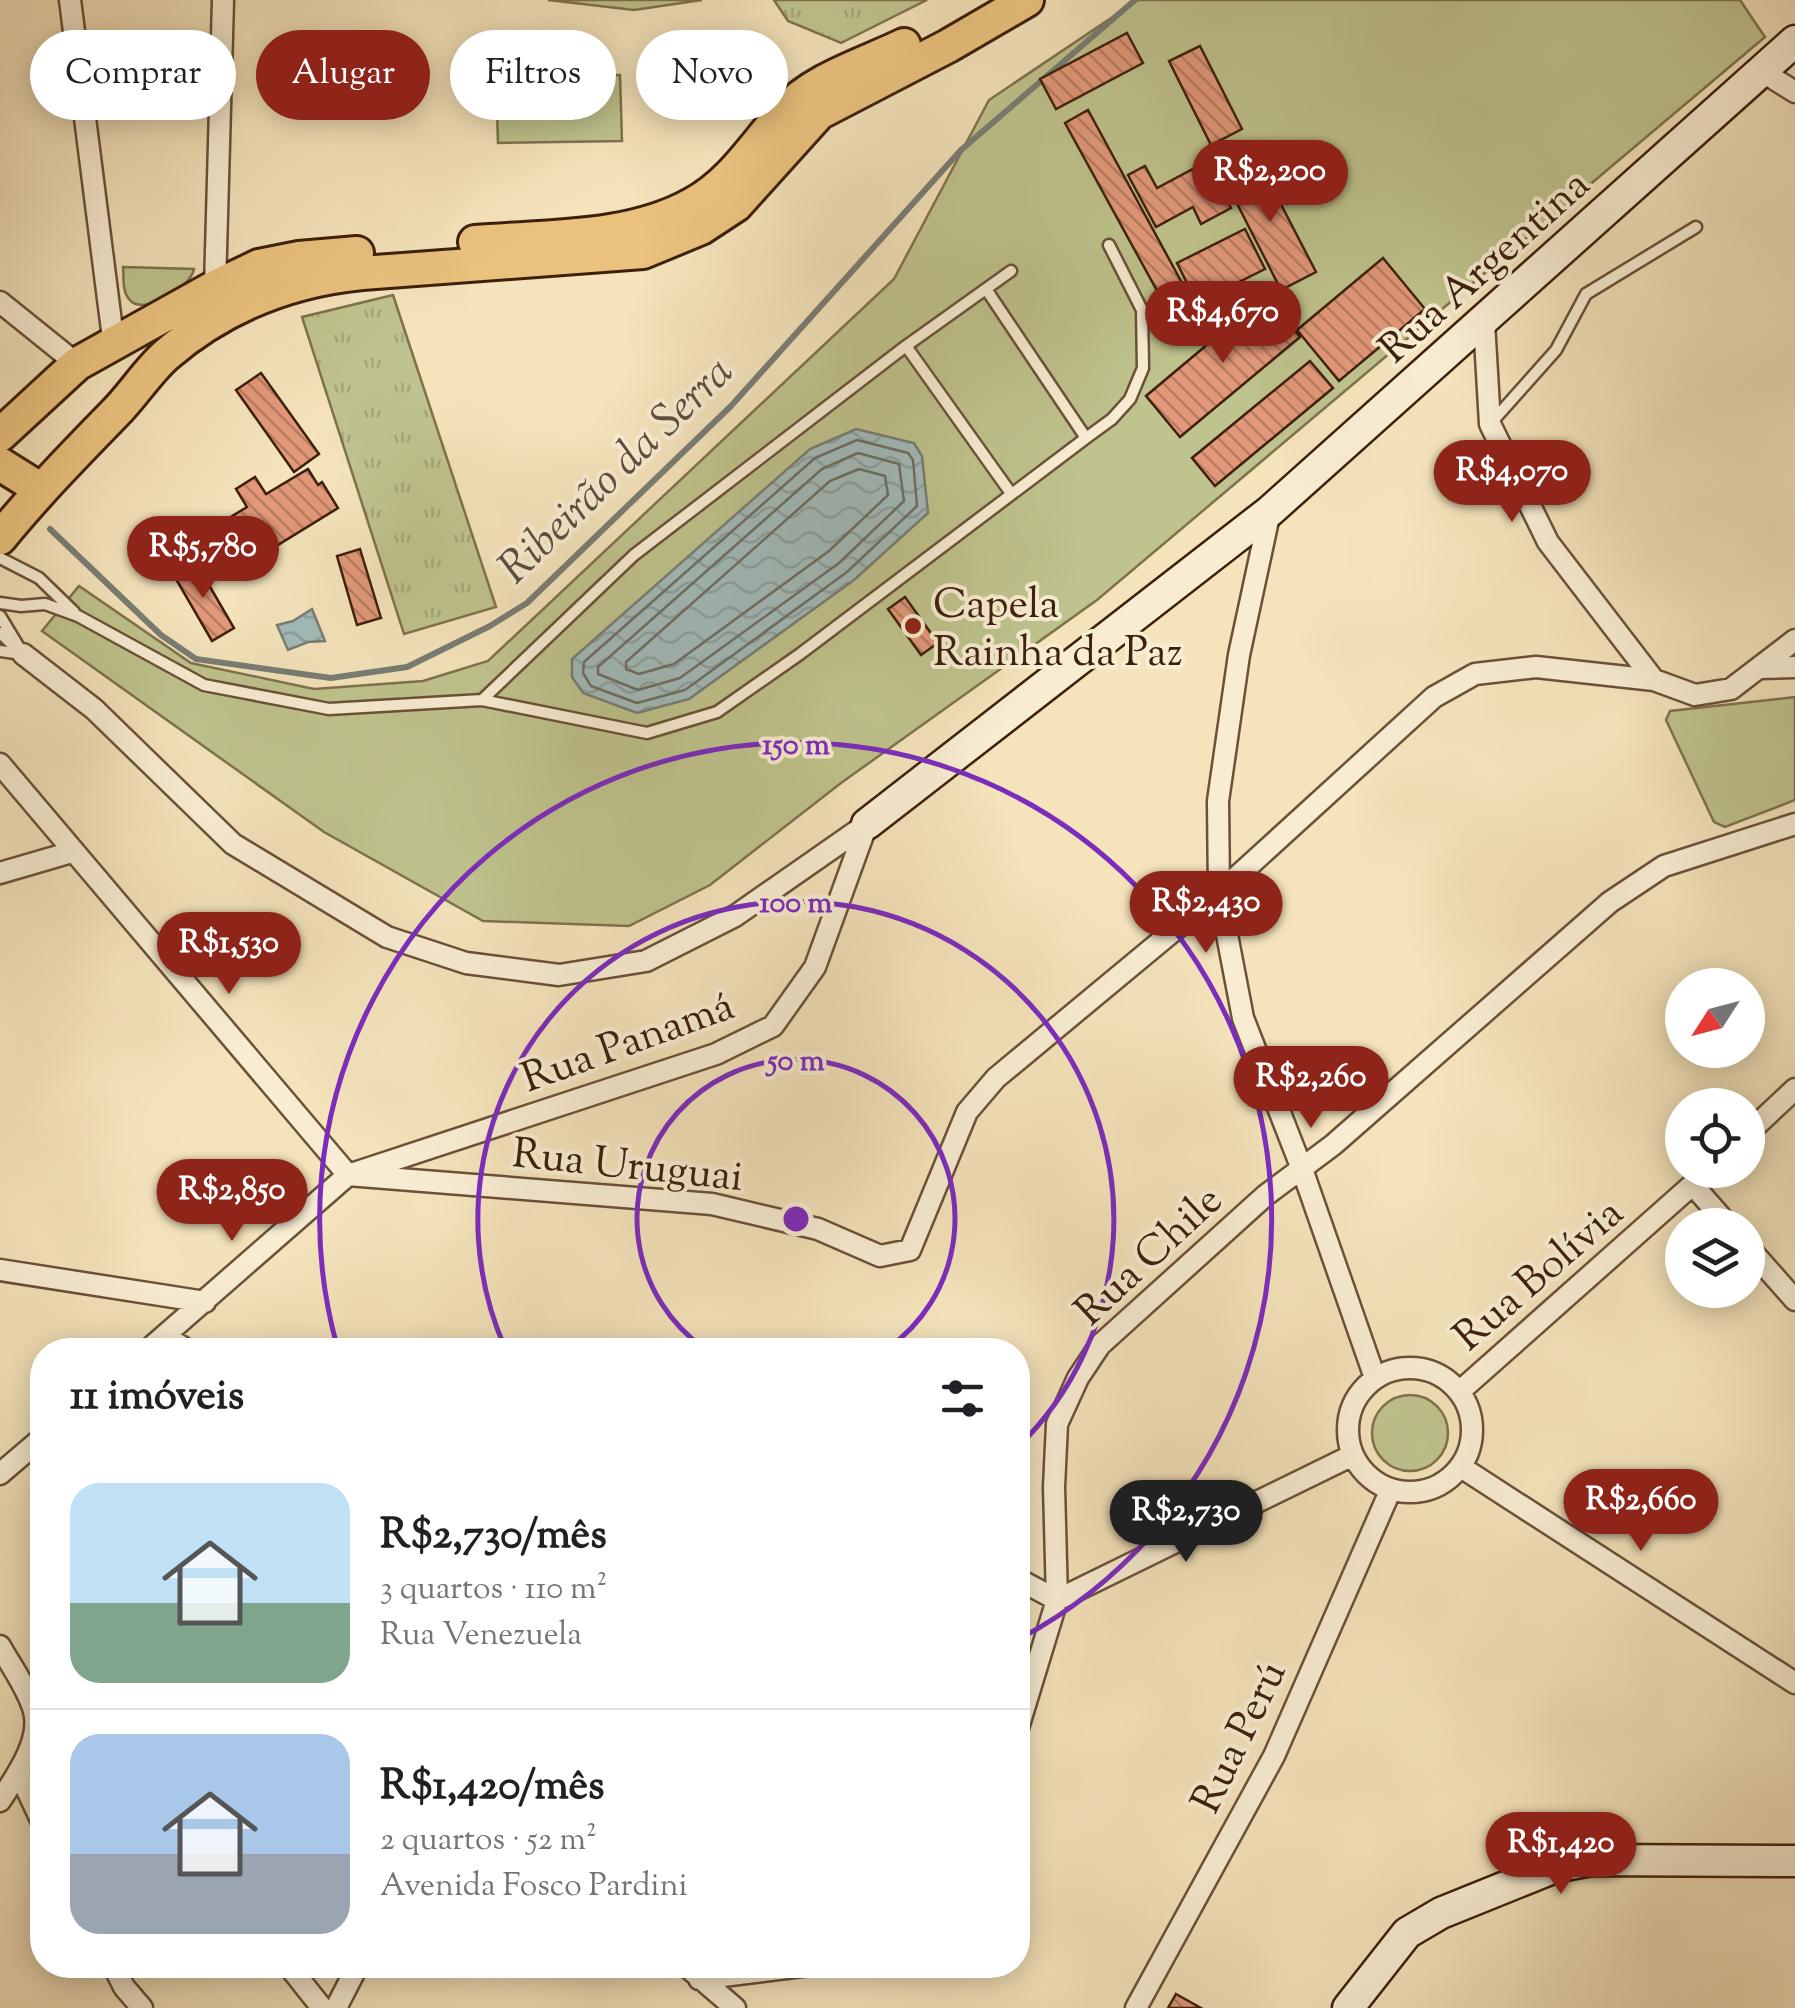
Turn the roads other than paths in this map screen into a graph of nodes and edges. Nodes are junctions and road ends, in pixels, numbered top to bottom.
1 (70, 0) edge
2 (223, 0) edge
3 (992, 0) edge
4 (1028, 0) edge
5 (1795, 41) edge
6 (1763, 72) junction
7 (1795, 92) edge
8 (1696, 227) dead end
9 (1109, 245) dead end
10 (1011, 271) dead end
11 (214, 287) junction
12 (986, 289) junction
13 (0, 302) edge
14 (1484, 322) junction
15 (114, 346) junction
16 (906, 346) junction
17 (77, 364) junction
18 (121, 407) junction
19 (1490, 424) junction
20 (0, 435) edge
21 (1086, 438) junction
22 (0, 464) edge
23 (40, 489) junction
24 (1010, 492) junction
25 (1270, 511) junction
26 (0, 538) edge
27 (0, 558) edge
28 (0, 603) edge
29 (0, 616) edge
30 (78, 616) junction
31 (0, 633) edge
32 (1795, 640) edge
33 (0, 651) edge
34 (23, 654) junction
35 (1795, 667) edge
36 (1761, 668) junction
37 (1654, 680) junction
38 (482, 700) junction
39 (0, 764) edge
40 (867, 824) junction
41 (1795, 824) edge
42 (72, 852) junction
43 (0, 873) edge
44 (1219, 893) junction
45 (1795, 1089) edge
46 (1765, 1118) edge
47 (1302, 1169) junction
48 (348, 1175) junction
49 (1690, 1188) edge
50 (1765, 1266) edge
51 (0, 1270) edge
52 (1795, 1300) edge
53 (205, 1302) junction
54 (164, 1336) junction
55 (162, 1338) edge
56 (167, 1338) edge
57 (1375, 1378) junction
58 (1459, 1392) junction
59 (30, 1448) edge
60 (1354, 1456) junction
61 (1461, 1467) junction
62 (0, 1474) edge
63 (1391, 1489) junction
64 (1030, 1585) edge
65 (1057, 1600) junction
66 (0, 1646) edge
67 (1795, 1682) edge
68 (1030, 1689) edge
69 (30, 1703) edge
70 (30, 1744) edge
71 (18, 1773) junction
72 (30, 1798) edge
73 (0, 1801) edge
74 (1795, 1861) edge
75 (120, 1978) edge
76 (298, 1978) edge
77 (351, 1978) edge
78 (699, 1978) edge
79 (142, 2008) edge
80 (322, 2008) edge
81 (336, 2008) edge
82 (735, 2008) edge
83 (1136, 2008) edge
84 (1348, 2008) edge

1 - 15 street
2 - 11 street
3 - 11 main road
4 - 18 main road
5 - 6 street, Rua Argentina
6 - 7 street
6 - 14 street, Rua Argentina
8 - 19 lane
9 - 21 lane
10 - 12 lane
11 - 15 main road
12 - 16 lane
12 - 21 lane
13 - 17 street
14 - 19 street
14 - 25 street, Rua Argentina
15 - 17 main road
15 - 18 main road
16 - 24 lane
16 - 38 lane
17 - 20 main road
18 - 23 main road
19 - 37 street
21 - 24 lane
22 - 23 main road
23 - 26 main road
24 - 38 lane
25 - 40 street, Rua Argentina
25 - 44 street
27 - 30 lane
28 - 30 lane
29 - 34 lane, Rua Argentina
30 - 38 lane
31 - 34 lane, Rua Argentina
32 - 36 street
33 - 34 lane
34 - 40 street, Rua Argentina
35 - 36 street
36 - 37 street, Rua Uruguai
37 - 44 street, Rua Uruguai
39 - 42 street
40 - 48 street, Rua Panamá
41 - 47 street, Rua Chile
42 - 43 street
42 - 48 street
44 - 47 street
44 - 48 street, Rua Uruguai
45 - 46 street
47 - 57 street
47 - 65 street, Rua Chile
48 - 53 street
49 - 58 street, Rua Bolívia
50 - 52 street
51 - 53 street
53 - 54 street
54 - 55 street
54 - 56 street
57 - 58 street
57 - 60 street
58 - 61 street
59 - 62 street
60 - 63 street
60 - 65 street
61 - 63 street
61 - 67 street
63 - 83 street, Rua Perú
64 - 65 street
65 - 68 street, Rua Chile
66 - 69 street
70 - 71 street
71 - 72 street
71 - 73 street
74 - 84 street
75 - 79 street
76 - 80 street
77 - 81 street
78 - 82 street

